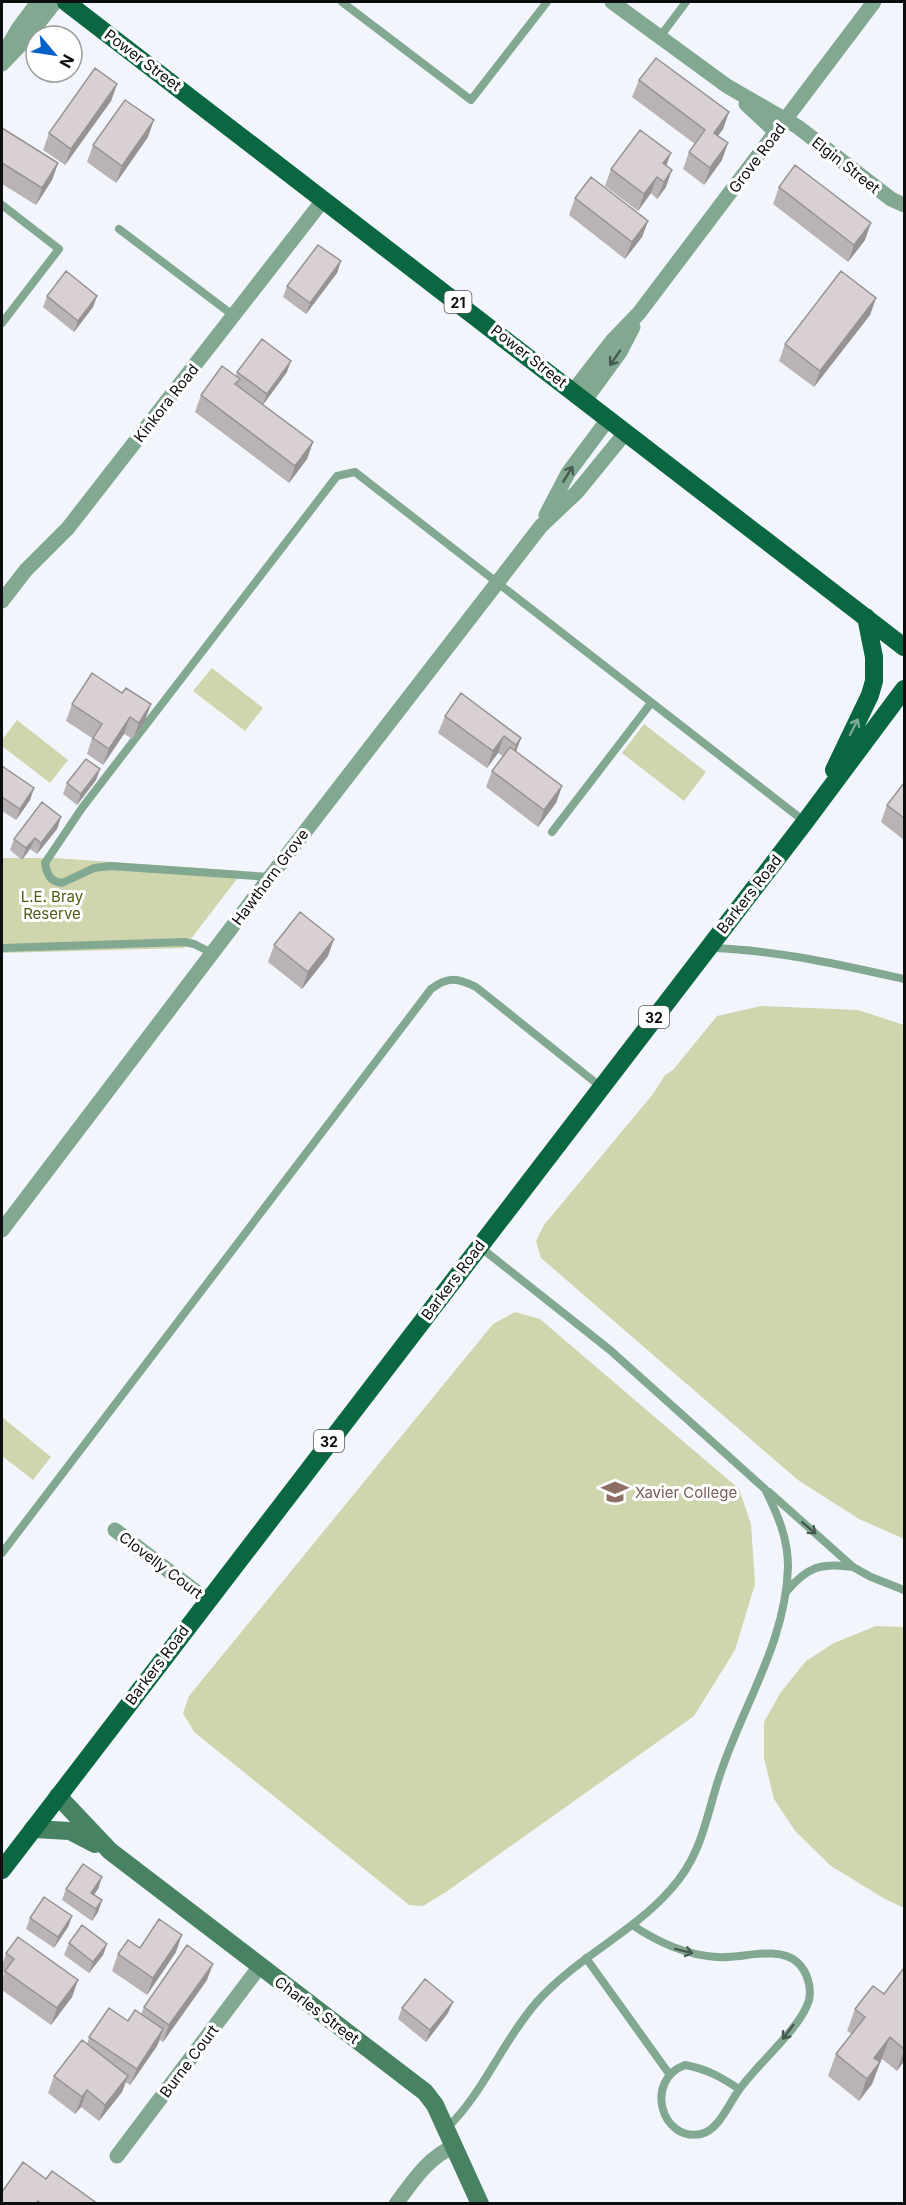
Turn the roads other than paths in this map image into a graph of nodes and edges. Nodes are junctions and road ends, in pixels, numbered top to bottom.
1 (38, 2) edge
2 (55, 2) edge
3 (66, 2) edge
4 (342, 2) edge
5 (547, 2) edge
6 (612, 2) edge
7 (687, 2) edge
8 (874, 2) edge
9 (659, 38) junction
10 (2, 58) edge
11 (2, 64) edge
12 (727, 86) junction
13 (786, 120) junction
14 (776, 132) junction
15 (324, 199) junction
16 (2, 205) edge
17 (904, 205) edge
18 (119, 229) dead end
19 (234, 316) junction
20 (2, 323) edge
21 (579, 395) junction
22 (609, 418) junction
23 (626, 432) junction
24 (541, 526) junction
25 (497, 582) junction
26 (2, 601) edge
27 (866, 617) junction
28 (904, 647) edge
29 (904, 689) edge
30 (651, 703) junction
31 (822, 800) junction
32 (805, 822) junction
33 (552, 832) dead end
34 (270, 877) junction
35 (708, 947) junction
36 (2, 948) edge
37 (212, 953) junction
38 (904, 979) edge
39 (601, 1087) junction
40 (2, 1230) edge
41 (479, 1246) junction
42 (765, 1490) junction
43 (115, 1530) dead end
44 (2, 1553) edge
45 (853, 1567) junction
46 (904, 1590) edge
47 (786, 1592) junction
48 (207, 1600) junction
49 (58, 1796) junction
50 (33, 1829) junction
51 (110, 1851) junction
52 (2, 1870) edge
53 (632, 1925) junction
54 (586, 1958) junction
55 (260, 1966) junction
56 (670, 2075) junction
57 (739, 2089) junction
58 (447, 2128) junction
59 (455, 2146) junction
60 (117, 2156) dead end
61 (396, 2204) edge
62 (480, 2204) edge

1 - 10 street
2 - 11 street
3 - 15 main road, Power Street / 21
4 - 5 lane
6 - 9 street, Elgin Street
7 - 9 lane
8 - 13 street, Grove Road
9 - 12 street, Elgin Street
12 - 13 street, Elgin Street
12 - 14 street, Elgin Street
13 - 14 street, Grove Road
13 - 17 street, Elgin Street
14 - 21 street, Grove Road
15 - 19 street, Kinkora Road
15 - 21 main road, Power Street / 21
16 - 20 lane
18 - 19 lane
19 - 26 street, Kinkora Road
21 - 22 main road, Power Street / 21
22 - 23 main road, Power Street / 21
24 -> 22 street, Hawthorn Grove
23 - 24 street, Hawthorn Grove
23 - 27 main road, Power Street / 21
24 - 25 street, Hawthorn Grove
25 - 30 lane
25 - 34 street, Hawthorn Grove
25 - 34 lane
27 - 28 main road, Power Street / 21
31 -> 27 main road
29 - 31 main road, Barkers Road / 32
30 - 32 lane
30 - 33 lane
31 - 32 main road, Barkers Road / 32
32 - 35 main road, Barkers Road / 32
34 - 37 street, Hawthorn Grove
35 - 38 lane
35 - 39 main road, Barkers Road / 32
36 - 37 lane
37 - 40 street, Hawthorn Grove
39 - 41 main road, Barkers Road / 32
39 - 44 lane
41 - 42 lane
41 - 48 main road, Barkers Road / 32
42 -> 45 lane
42 - 47 lane
43 - 48 street, Clovelly Court
45 - 46 lane
45 - 47 lane
47 - 53 lane
48 - 49 main road, Barkers Road / 32
49 - 50 main road, Barkers Road / 32
49 - 51 street, Charles Street
50 - 51 street, Charles Street
50 - 52 main road, Barkers Road / 32
51 - 55 street, Charles Street
53 - 54 lane
53 -> 57 lane
54 - 56 lane
54 - 58 lane
55 - 58 street, Charles Street
55 - 60 street, Burne Court
56 - 57 lane
56 - 57 lane
58 - 59 street, Charles Street
59 - 61 street
59 - 62 street, Charles Street

